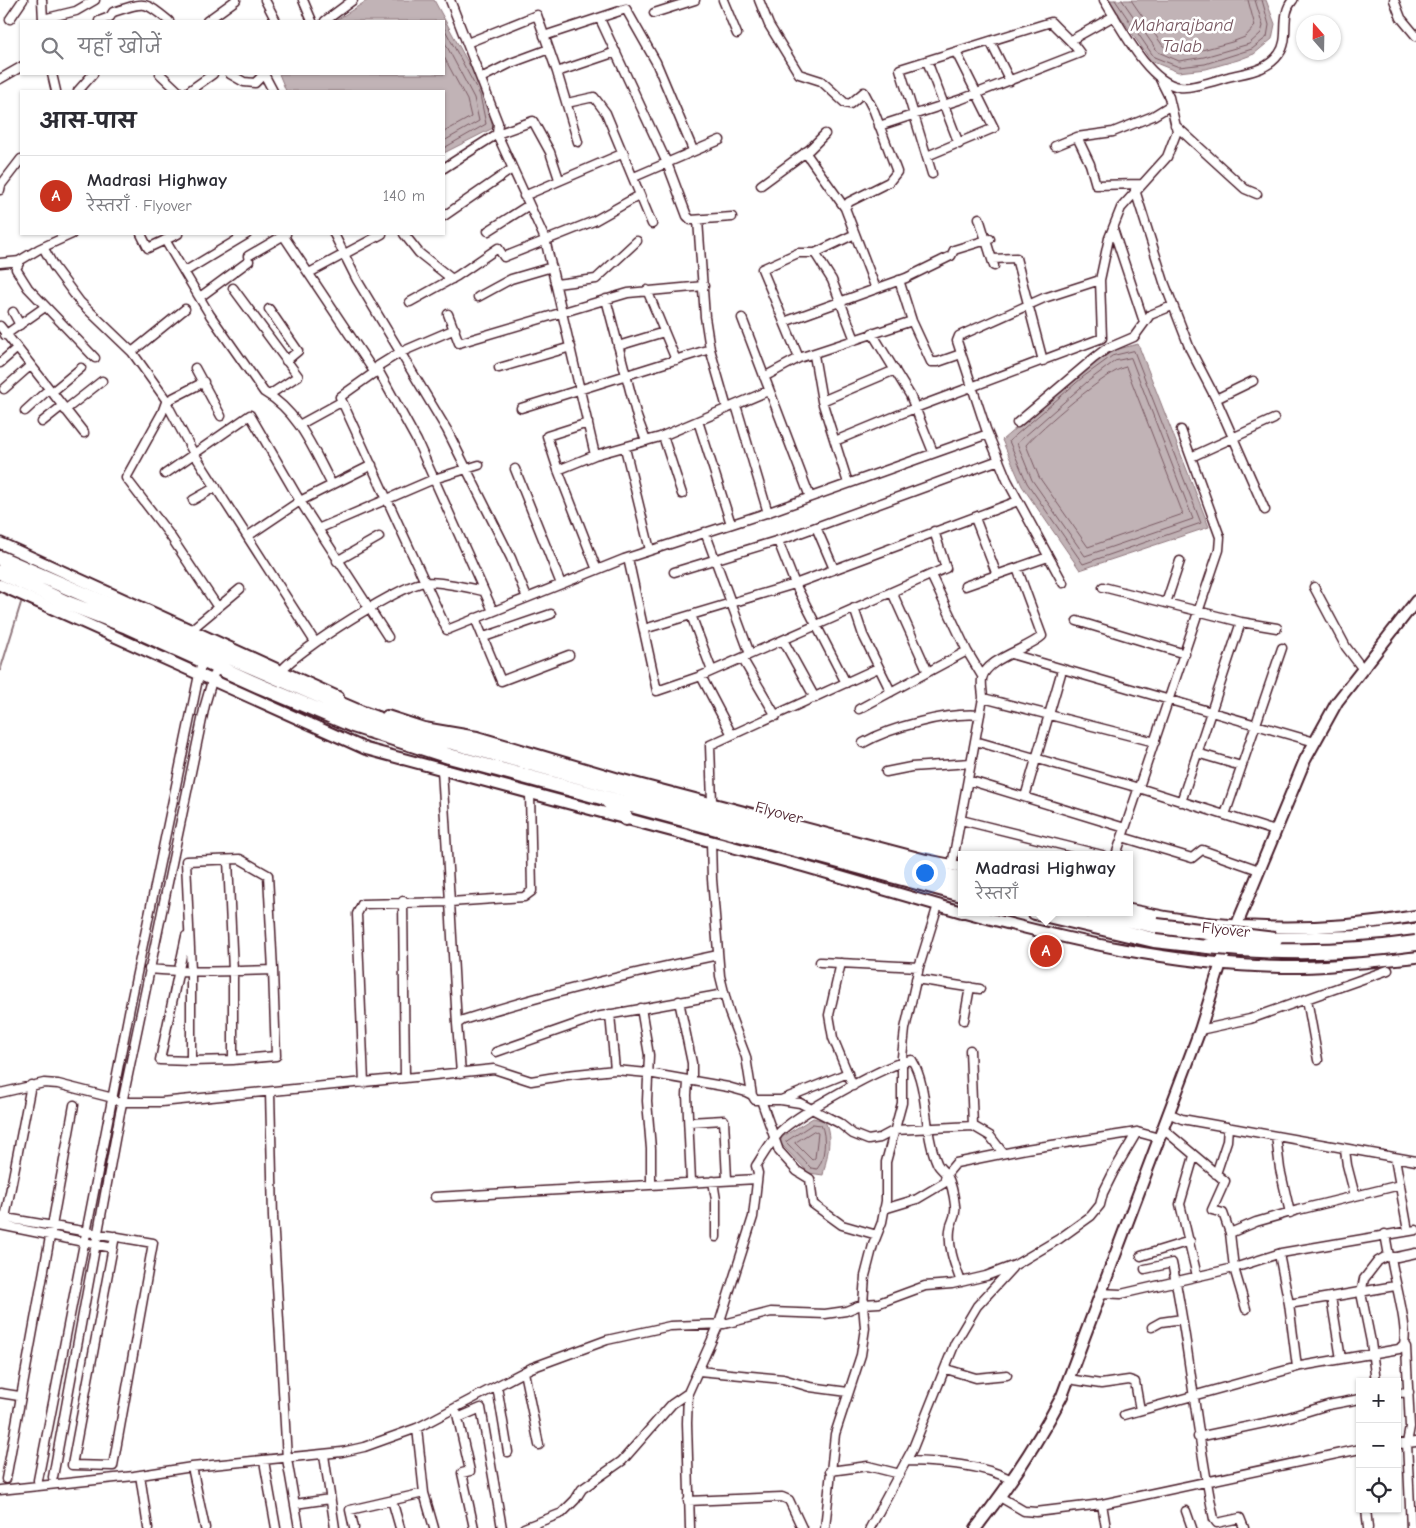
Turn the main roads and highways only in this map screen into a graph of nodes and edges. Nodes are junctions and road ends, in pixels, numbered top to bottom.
1 (0, 558) edge
2 (0, 572) edge
3 (604, 774) road end
4 (587, 779) junction
5 (605, 797) junction
6 (696, 815) junction
7 (626, 818) road end
8 (958, 879) edge
9 (958, 893) edge
10 (1052, 916) edge
11 (1111, 916) edge
12 (1416, 931) edge
13 (1416, 943) edge

1 - 4 highway, Flyover
2 - 5 highway, Flyover
3 - 4 highway
4 - 6 highway, Flyover
5 - 6 highway, Flyover
5 - 7 highway
6 - 8 highway, Flyover
6 - 9 highway, Flyover
10 - 13 highway, Flyover, bridge
11 - 12 highway, Flyover, bridge

